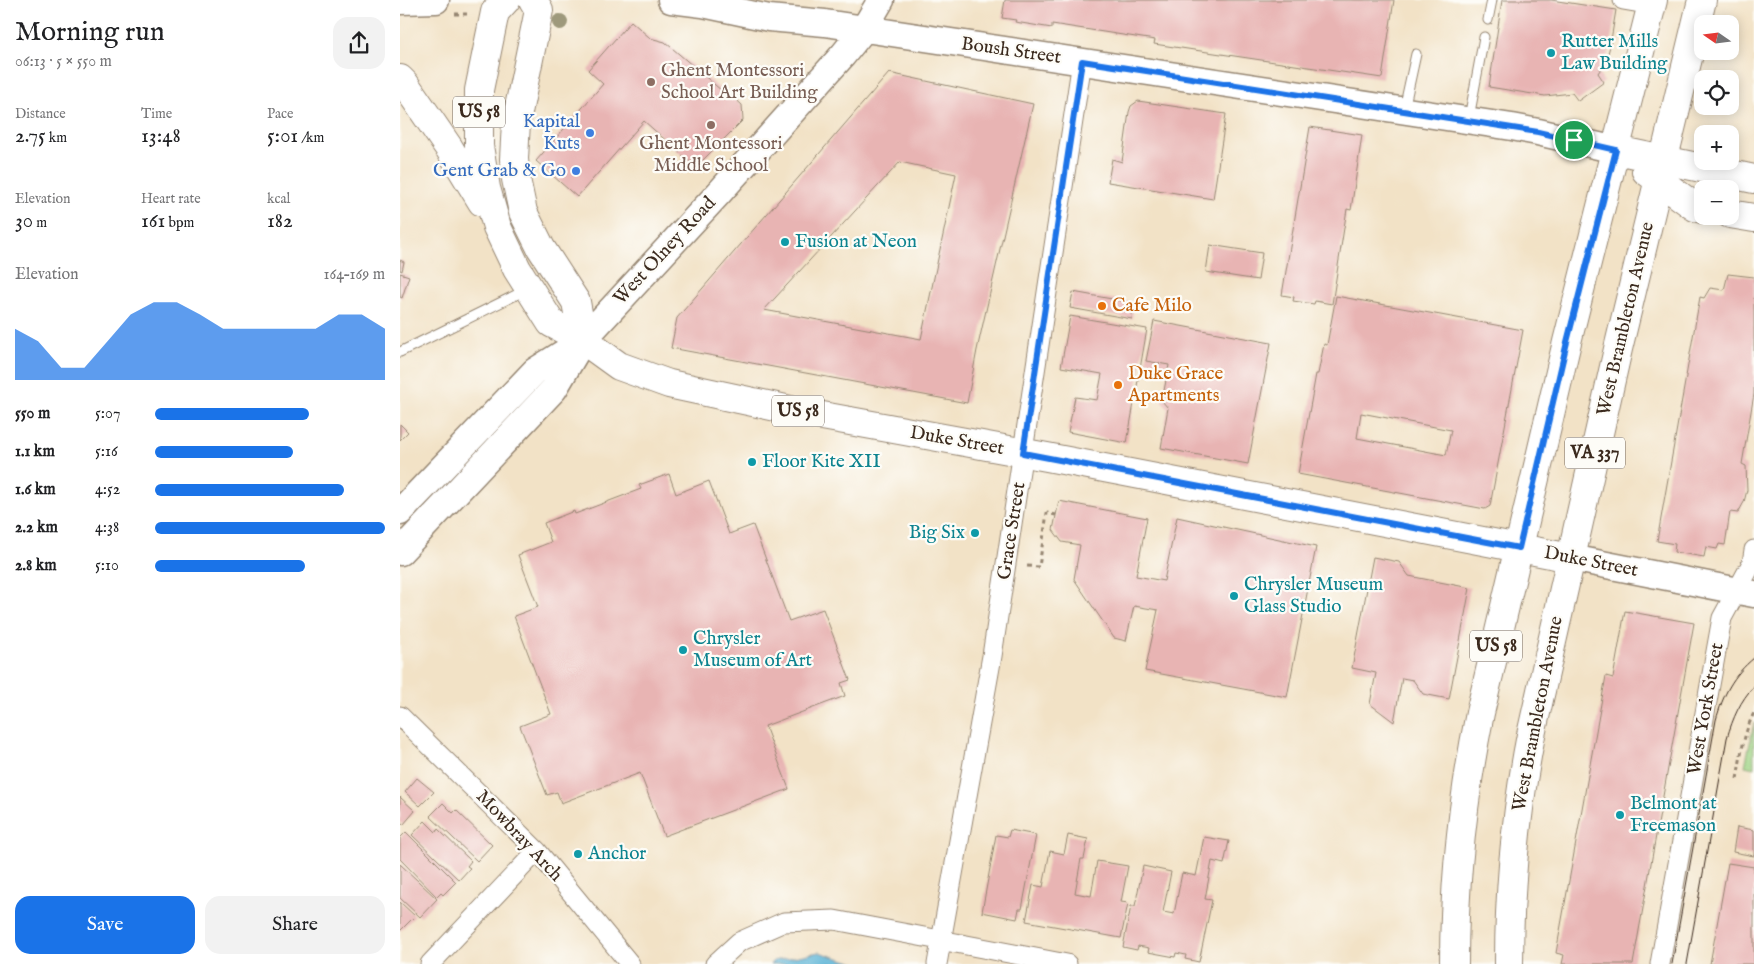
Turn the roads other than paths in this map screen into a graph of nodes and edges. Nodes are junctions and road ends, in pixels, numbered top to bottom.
1 (436, 0) edge
2 (506, 0) edge
3 (533, 0) edge
4 (671, 0) edge
5 (881, 0) edge
6 (1492, 0) edge
7 (1623, 0) edge
8 (1702, 0) edge
9 (400, 1) edge
10 (703, 2) edge
11 (1653, 2) edge
12 (1488, 20) dead end
13 (864, 29) junction
14 (1484, 37) dead end
15 (1416, 54) dead end
16 (1082, 61) junction
17 (400, 79) edge
18 (1403, 112) junction
19 (1468, 121) junction
20 (1616, 150) junction
21 (1661, 171) junction
22 (1754, 179) edge
23 (1694, 206) edge
24 (1739, 216) edge
25 (1754, 218) edge
26 (497, 227) junction
27 (529, 289) junction
28 (583, 340) junction
29 (400, 352) edge
30 (1023, 453) junction
31 (400, 512) edge
32 (1519, 548) junction
33 (1754, 550) edge
34 (400, 552) edge
35 (1571, 558) junction
36 (1746, 592) edge
37 (400, 716) edge
38 (537, 851) junction
39 (941, 940) junction
40 (430, 964) edge
41 (630, 964) edge
42 (715, 964) edge
43 (936, 964) edge
44 (1068, 964) edge
45 (1454, 964) edge
46 (1509, 964) edge
47 (1660, 964) edge

1 - 9 street
2 - 26 main road, US 58
3 - 28 main road, US 58
4 - 10 street, Boush Street
5 - 13 street, West Olney Road
6 - 12 lane
7 - 11 street
8 - 21 main road, West Brambleton Avenue / VA 337
10 - 13 street, Boush Street
11 - 20 main road, VA 337
13 - 16 street, Boush Street
13 - 28 street, West Olney Road
14 - 19 lane
15 - 18 lane
16 - 18 street, Boush Street
16 - 30 street, Grace Street
17 - 26 main road
18 - 19 street, Boush Street
19 - 20 street, Boush Street
20 - 21 main road, Boush Street
20 - 32 main road, VA 337
21 - 22 main road, Boush Street
21 - 23 main road, Boush Street
21 - 35 main road, West Brambleton Avenue / VA 337
24 - 25 main road
26 - 27 main road, US 58
27 - 28 main road, US 58
27 - 29 lane
28 - 30 main road, Duke Street / US 58
28 - 31 street, West Olney Road
28 - 34 street, West Olney Road
30 - 32 main road, Duke Street / US 58
30 - 39 street, Grace Street
32 - 35 main road, Duke Street / US 58
32 - 45 main road, US 58
33 - 36 street, West York Street
35 - 36 street, Duke Street
35 - 46 main road, West Brambleton Avenue / US 58
36 - 47 street, West York Street
37 - 38 street, Mowbray Arch
38 - 40 street
38 - 41 street, Mowbray Arch
39 - 42 street
39 - 43 street, Grace Street
39 - 44 street

